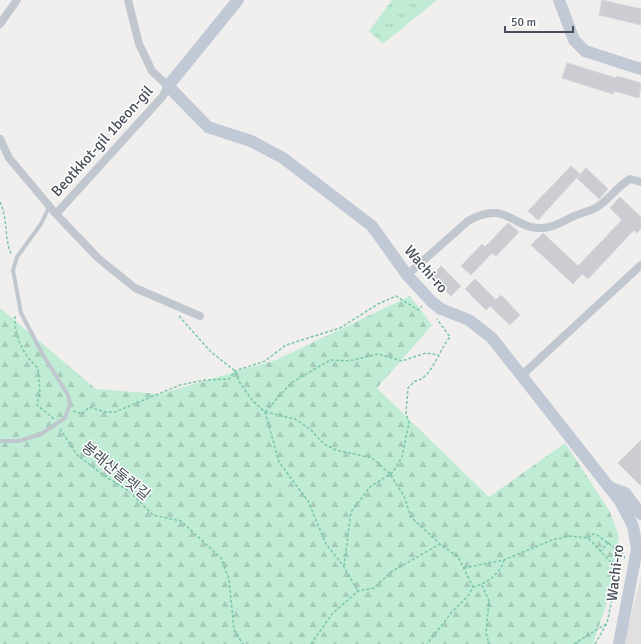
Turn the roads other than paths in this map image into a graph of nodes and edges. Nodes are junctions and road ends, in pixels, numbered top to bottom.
1 (17, 0) edge
2 (128, 0) edge
3 (238, 0) edge
4 (559, 0) edge
5 (0, 24) edge
6 (641, 69) edge
7 (168, 86) junction
8 (0, 139) edge
9 (641, 182) edge
10 (49, 206) junction
11 (56, 214) junction
12 (641, 265) edge
13 (407, 275) junction
14 (200, 316) dead end
15 (522, 376) junction
16 (0, 441) edge
17 (608, 487) junction
18 (641, 514) edge
19 (639, 547) edge
20 (619, 644) edge

1 - 5 street
2 - 7 street
3 - 7 main road
4 - 6 main road
7 - 11 street, Beotkkot-gil 1beon-gil
7 - 13 main road, Wachi-ro
8 - 10 street
9 - 13 street
10 - 11 street
10 - 16 lane
11 - 14 street
12 - 15 street
13 - 15 main road, Wachi-ro
15 - 17 main road, Wachi-ro
17 - 18 main road
17 - 19 main road, Wachi-ro
19 - 20 main road, Wachi-ro

